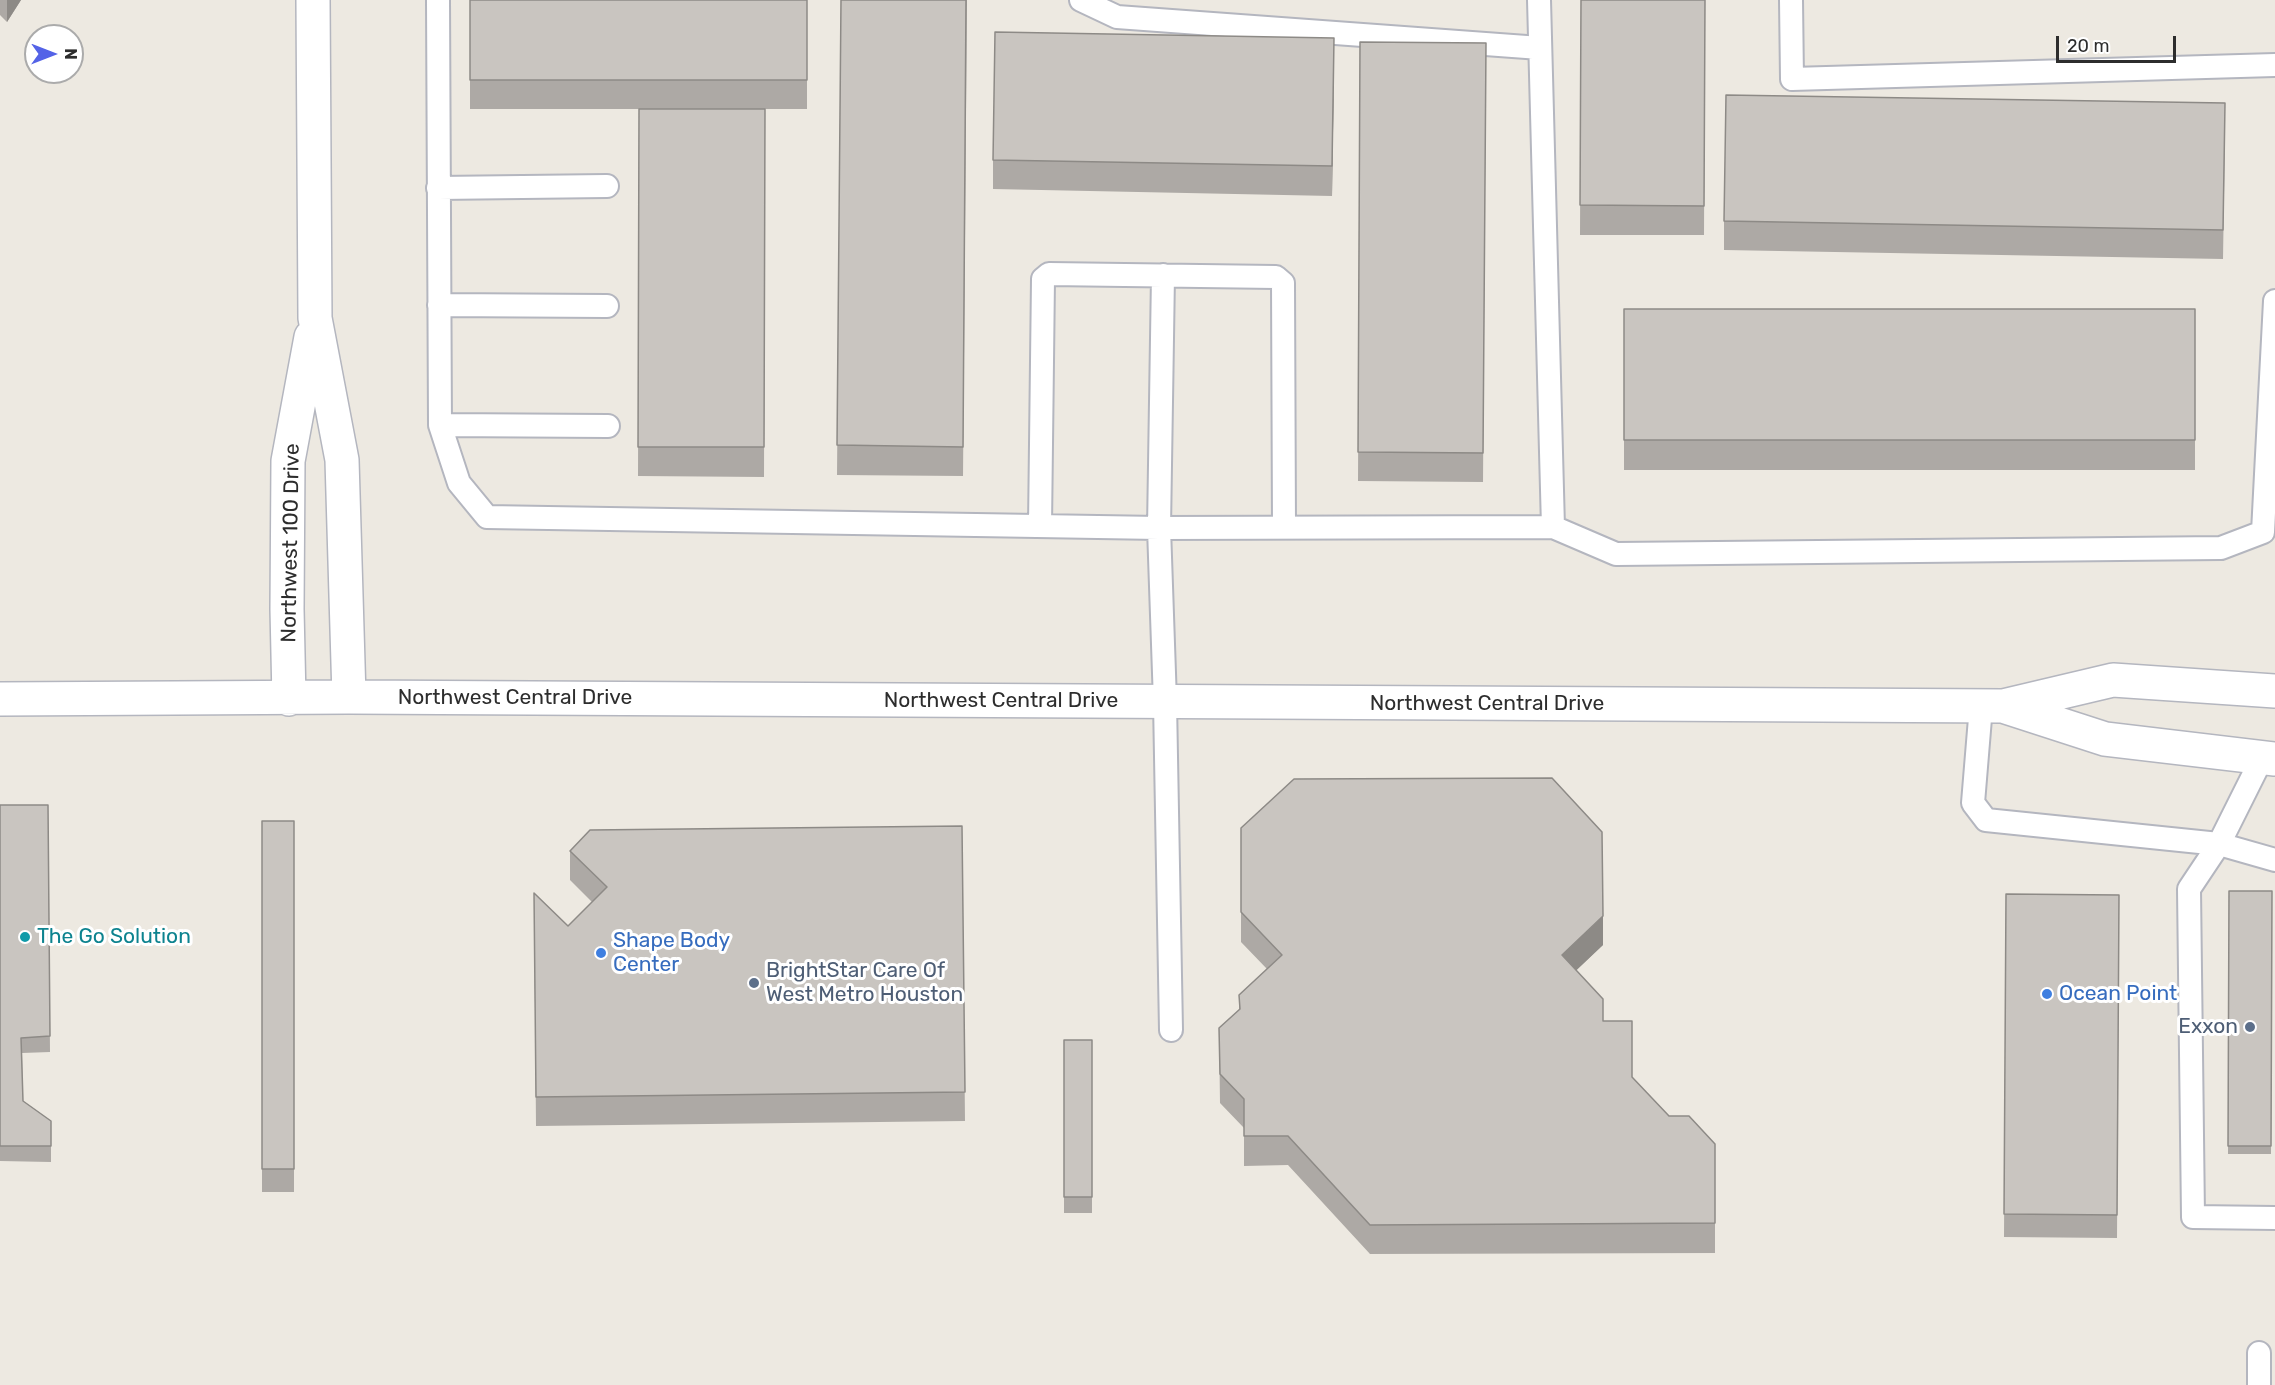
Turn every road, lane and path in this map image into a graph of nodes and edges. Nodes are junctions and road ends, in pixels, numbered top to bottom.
1 (313, 0) edge
2 (438, 0) edge
3 (1081, 0) edge
4 (1539, 0) edge
5 (1791, 0) edge
6 (1540, 48) junction
7 (2275, 65) edge
8 (607, 186) dead end
9 (438, 188) junction
10 (1163, 275) junction
11 (2275, 301) edge
12 (439, 305) junction
13 (607, 306) dead end
14 (315, 318) junction
15 (440, 425) junction
16 (608, 426) dead end
17 (1040, 526) junction
18 (1553, 526) junction
19 (1284, 527) junction
20 (1160, 528) junction
21 (2275, 691) edge
22 (349, 697) junction
23 (0, 699) edge
24 (289, 699) junction
25 (1166, 702) junction
26 (1992, 706) junction
27 (2269, 758) edge
28 (2219, 843) junction
29 (2275, 860) edge
30 (1171, 1030) dead end
31 (2275, 1218) edge
32 (2259, 1353) dead end
33 (2259, 1385) edge

1 - 14 street, Northwest 100 Drive
2 - 9 lane
3 - 6 lane
4 - 6 lane
5 - 7 lane
6 - 18 lane
8 - 9 lane
9 - 12 lane
10 - 17 lane
10 - 19 lane
10 - 20 lane
11 - 18 lane
12 - 13 lane
12 - 15 lane
14 - 22 street, Northwest 100 Drive
14 - 24 street, Northwest 100 Drive
15 - 16 lane
15 - 17 lane
17 - 20 lane
18 - 19 lane
19 - 20 lane
20 - 25 lane
21 - 26 street, Northwest Central Drive
22 - 24 street, Northwest Central Drive
22 - 25 street, Northwest Central Drive
23 - 24 street, Northwest Central Drive
25 - 26 street, Northwest Central Drive
25 - 30 lane
26 - 27 street, Northwest Central Drive
26 - 28 lane
27 - 28 lane
28 - 29 lane
28 - 31 lane
32 - 33 lane

